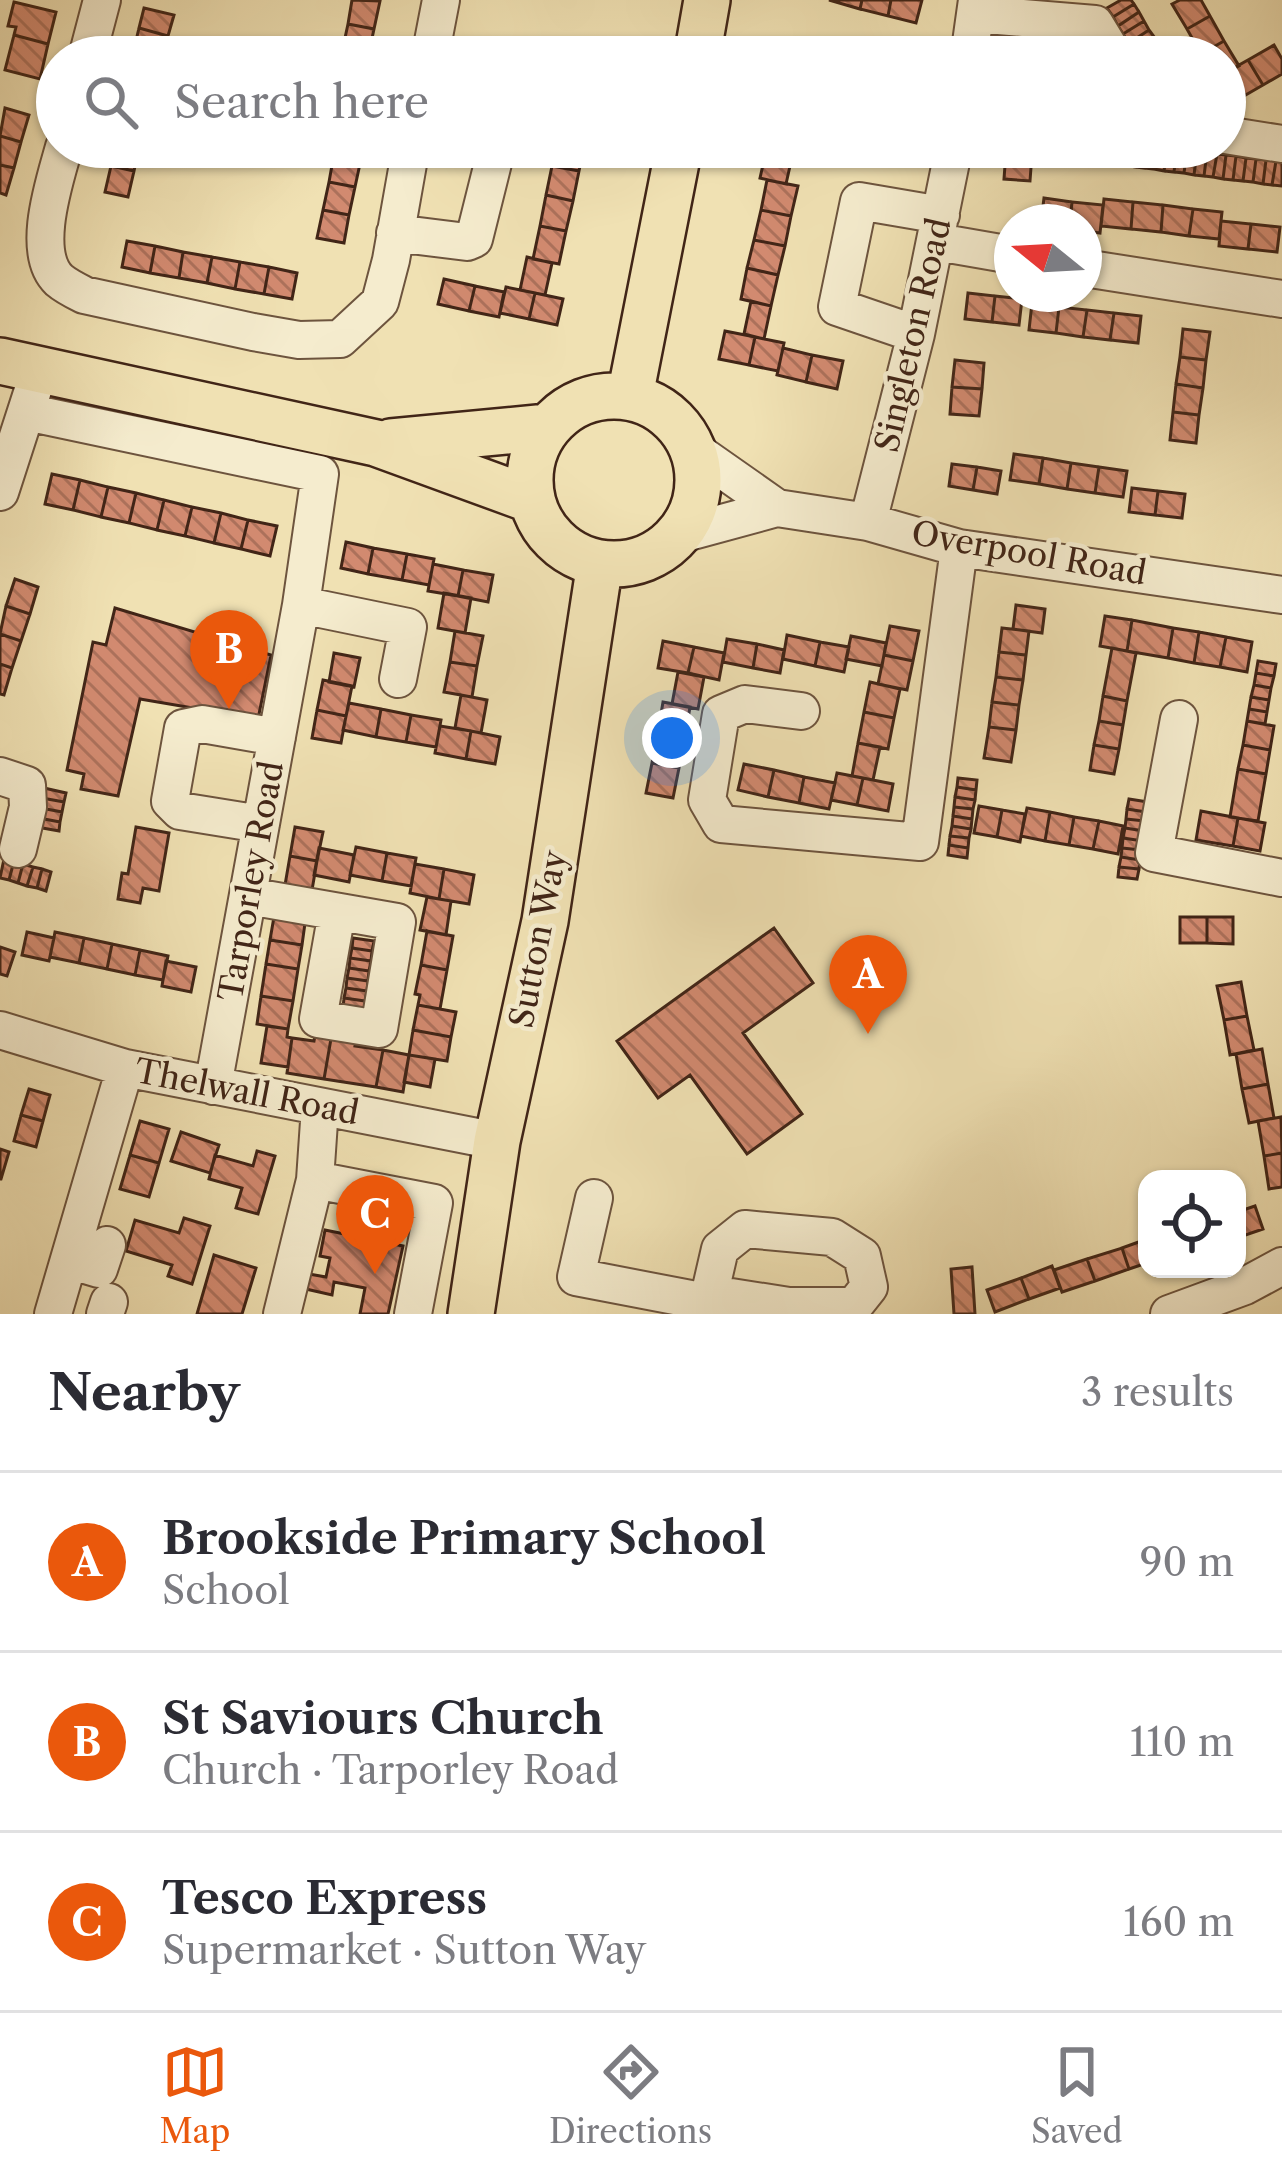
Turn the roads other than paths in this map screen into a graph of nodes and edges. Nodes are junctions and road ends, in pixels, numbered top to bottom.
1 (102, 0) edge
2 (441, 0) edge
3 (707, 0) edge
4 (976, 7) edge
5 (93, 36) edge
6 (434, 36) edge
7 (701, 36) edge
8 (1102, 36) edge
9 (1246, 138) edge
10 (1282, 144) edge
11 (59, 168) edge
12 (407, 168) edge
13 (492, 168) edge
14 (675, 168) edge
15 (951, 168) edge
16 (939, 229) junction
17 (395, 233) junction
18 (994, 249) edge
19 (1102, 271) edge
20 (1282, 299) edge
21 (916, 334) junction
22 (22, 381) edge
23 (629, 397) junction
24 (548, 427) junction
25 (376, 443) junction
26 (693, 449) junction
27 (0, 492) edge
28 (532, 500) junction
29 (777, 508) junction
30 (868, 522) junction
31 (679, 535) junction
32 (959, 548) junction
33 (600, 563) junction
34 (1282, 595) edge
35 (301, 605) junction
36 (398, 679) dead end
37 (801, 711) dead end
38 (1179, 719) dead end
39 (277, 737) junction
40 (0, 776) edge
41 (261, 824) junction
42 (18, 848) dead end
43 (1282, 878) edge
44 (248, 896) junction
45 (337, 912) dead end
46 (0, 1030) edge
47 (125, 1068) junction
48 (213, 1086) junction
49 (320, 1107) junction
50 (496, 1141) junction
51 (315, 1180) junction
52 (595, 1198) dead end
53 (106, 1245) dead end
54 (69, 1260) junction
55 (1282, 1266) edge
56 (705, 1308) edge
57 (53, 1314) edge
58 (282, 1314) edge
59 (413, 1314) edge
60 (471, 1314) edge
61 (1169, 1314) edge

1 - 5 street
2 - 6 street
3 - 7 main road
4 - 8 street
9 - 10 street
11 - 17 street
12 - 17 street
13 - 17 street
14 - 23 main road
15 - 16 street, Singleton Road
16 - 18 street
16 - 21 street, Singleton Road
16 - 21 street
19 - 20 street
21 - 30 street, Singleton Road
22 - 25 main road
22 - 27 street
22 - 35 street, Tarporley Road
23 - 24 main road
23 - 26 main road
24 - 25 main road
24 - 28 main road
25 - 28 main road
26 - 29 street, Overpool Road
26 - 31 main road
28 - 33 main road
29 - 30 street, Overpool Road
29 - 31 street, Overpool Road
30 - 32 street, Overpool Road
31 - 33 main road
32 - 34 street, Overpool Road
32 - 37 street
33 - 50 main road, Sutton Way
35 - 36 street
35 - 39 street, Tarporley Road
38 - 43 street
39 - 41 street, Tarporley Road
39 - 41 street
40 - 42 street
41 - 44 street, Tarporley Road
44 - 45 street
44 - 48 street, Tarporley Road
46 - 47 street, Thelwall Road
47 - 48 street, Thelwall Road
47 - 54 street
48 - 49 street, Thelwall Road
49 - 50 street, Thelwall Road
49 - 51 street
50 - 60 main road, Sutton Way
51 - 58 street
51 - 59 street
52 - 56 street
53 - 54 street
54 - 57 street
55 - 61 street

